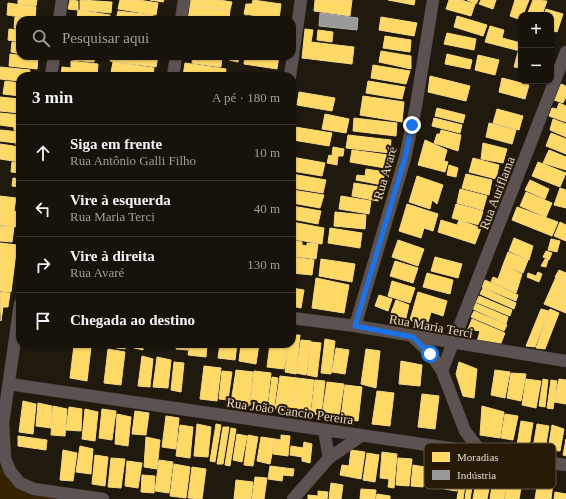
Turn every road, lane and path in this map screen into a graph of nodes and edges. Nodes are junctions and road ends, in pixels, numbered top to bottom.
1 (62, 0) edge
2 (184, 0) edge
3 (301, 0) edge
4 (433, 0) edge
5 (60, 16) edge
6 (182, 16) edge
7 (296, 35) edge
8 (566, 52) edge
9 (53, 60) edge
10 (175, 60) edge
11 (292, 60) edge
12 (52, 72) edge
13 (174, 72) edge
14 (291, 72) edge
15 (296, 319) edge
16 (355, 326) junction
17 (16, 333) edge
18 (413, 337) junction
19 (454, 344) junction
20 (566, 361) edge
21 (442, 370) junction
22 (9, 384) junction
23 (2, 422) edge
24 (324, 430) junction
25 (465, 431) junction
26 (361, 436) junction
27 (459, 443) edge
28 (474, 443) edge
29 (424, 445) edge
30 (329, 458) junction
31 (556, 464) edge
32 (566, 465) edge
33 (103, 499) edge
34 (293, 499) edge

1 - 5 street
2 - 6 street
3 - 7 street
4 - 16 street, Rua Avaré
8 - 19 street, Rua Auriflama
9 - 12 street
10 - 13 street
11 - 14 street
15 - 16 street, Rua Maria Terci
16 - 18 street, Rua Maria Terci
17 - 22 street
18 - 19 street, Rua Maria Terci
18 - 21 street
19 - 20 street, Rua Maria Terci
19 - 21 street, Rua Auriflama
21 - 25 street
22 - 23 street
22 - 24 street, Rua João Cancio Pereira
23 - 33 street
24 - 26 street, Rua João Cancio Pereira
24 - 30 street
25 - 27 street
25 - 28 street
26 - 29 street, Rua João Cancio Pereira
26 - 30 street
30 - 34 street
31 - 32 street, Rua João Cancio Pereira

